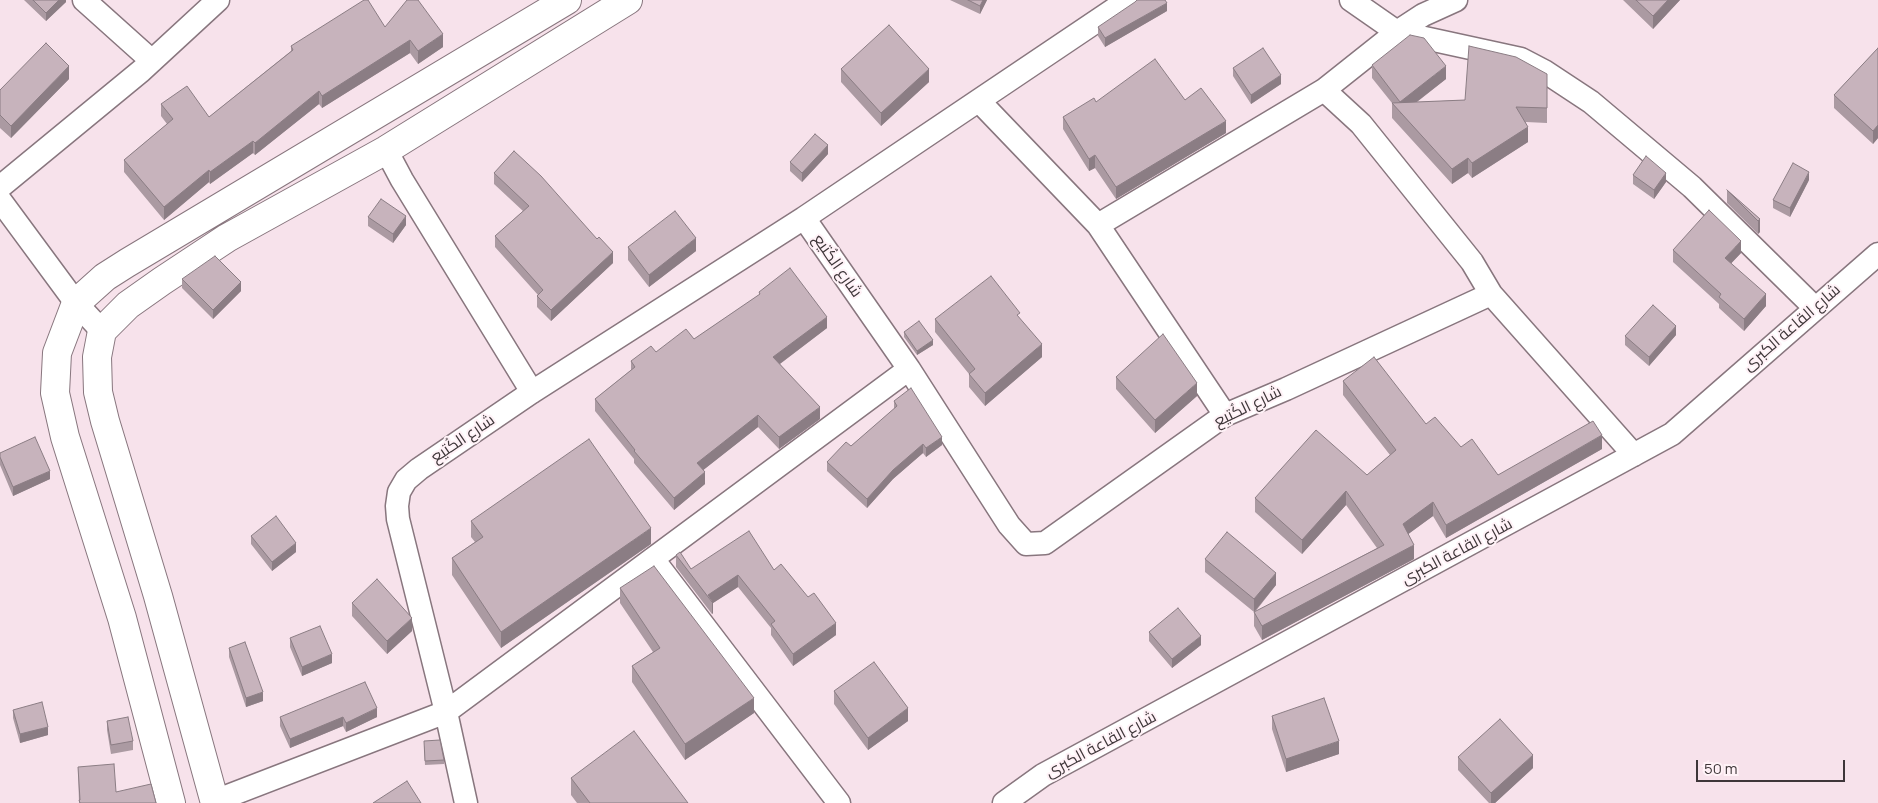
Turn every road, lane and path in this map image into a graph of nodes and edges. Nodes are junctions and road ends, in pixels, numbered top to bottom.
1 (84, 0) edge
2 (218, 0) edge
3 (567, 0) edge
4 (628, 0) edge
5 (1128, 0) edge
6 (1351, 0) edge
7 (1456, 0) edge
8 (1397, 32) junction
9 (152, 61) junction
10 (1324, 90) junction
11 (979, 101) junction
12 (386, 150) junction
13 (0, 187) edge
14 (0, 200) edge
15 (804, 218) junction
16 (1098, 225) junction
17 (1878, 254) edge
18 (1491, 294) junction
19 (76, 303) junction
20 (1815, 308) junction
21 (102, 331) junction
22 (909, 369) junction
23 (532, 392) junction
24 (1224, 415) junction
25 (1634, 455) junction
26 (653, 559) junction
27 (446, 712) junction
28 (215, 802) edge
29 (171, 803) edge
30 (466, 803) edge
31 (839, 803) edge
32 (1004, 803) edge

1 - 9 street
2 - 9 street
3 - 19 main road
4 - 12 main road
5 - 11 street
6 - 8 street
7 - 8 street
8 - 10 street
8 - 20 street
9 - 13 street
10 - 16 street
10 - 18 street
11 - 15 street
11 - 16 street
12 - 21 main road
12 - 23 street
14 - 19 street
15 - 22 street, شارع الكُتيع
15 - 23 street, شارع الكُتيع
16 - 24 street
17 - 20 street, شارع القاعة الكبرى
18 - 24 street, شارع الكُتيع
18 - 25 street
19 - 21 street
19 - 29 main road
20 - 25 street, شارع القاعة الكبرى
21 - 28 main road
22 - 24 street, شارع الكُتيع
22 - 26 street
23 - 27 street, شارع الكُتيع
25 - 32 street, شارع القاعة الكبرى
26 - 27 street
26 - 31 street
27 - 28 street
27 - 30 street, شارع الكُتيع

